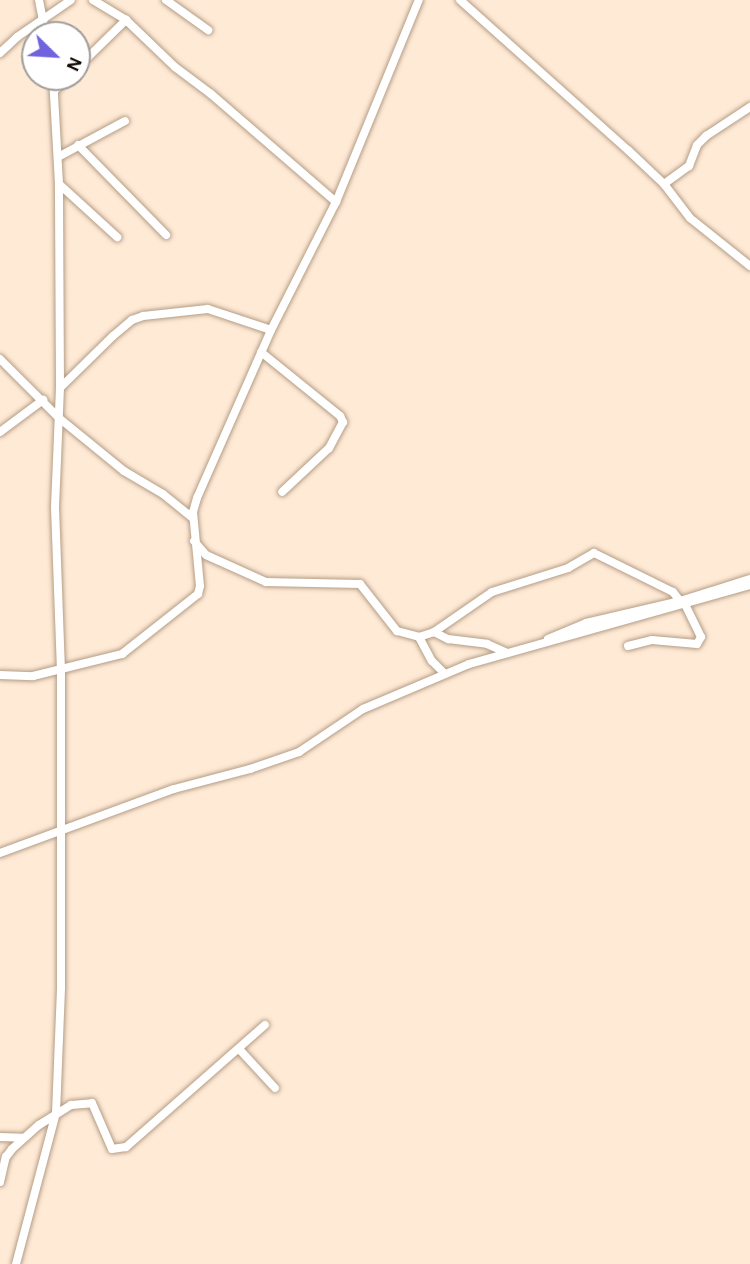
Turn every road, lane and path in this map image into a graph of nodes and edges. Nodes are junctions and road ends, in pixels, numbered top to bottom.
1 (39, 0) edge
2 (71, 0) edge
3 (93, 0) edge
4 (166, 0) edge
5 (419, 0) edge
6 (460, 0) edge
7 (43, 20) junction
8 (126, 20) junction
9 (208, 30) dead end
10 (0, 53) edge
11 (91, 54) edge
12 (55, 91) edge
13 (750, 107) edge
14 (125, 121) dead end
15 (78, 145) junction
16 (58, 157) junction
17 (59, 184) junction
18 (664, 184) junction
19 (336, 202) junction
20 (166, 235) dead end
21 (117, 237) dead end
22 (750, 266) edge
23 (271, 330) junction
24 (261, 352) junction
25 (0, 359) edge
26 (60, 388) junction
27 (43, 400) junction
28 (58, 418) junction
29 (0, 432) edge
30 (282, 492) dead end
31 (193, 518) junction
32 (194, 540) junction
33 (750, 579) edge
34 (750, 585) edge
35 (683, 603) junction
36 (434, 632) junction
37 (419, 637) junction
38 (628, 646) dead end
39 (507, 653) junction
40 (61, 671) junction
41 (445, 674) junction
42 (0, 676) edge
43 (11, 677) junction
44 (0, 684) edge
45 (62, 831) junction
46 (0, 853) edge
47 (265, 1025) dead end
48 (239, 1049) junction
49 (275, 1088) dead end
50 (55, 1113) junction
51 (0, 1137) edge
52 (23, 1138) junction
53 (0, 1182) edge
54 (16, 1264) edge

1 - 7 street
2 - 7 street
3 - 8 street
4 - 9 street
5 - 19 street
6 - 18 street
7 - 10 street
8 - 11 street
8 - 19 street
12 - 16 street
13 - 18 street
14 - 15 street
15 - 16 street
15 - 20 street
16 - 17 street
17 - 21 street
17 - 26 street
18 - 22 street
19 - 23 street
23 - 24 street
23 - 26 street
24 - 30 street
24 - 31 street
25 - 27 street
26 - 28 street
27 - 28 street
27 - 29 street
28 - 31 street
28 - 40 street
31 - 32 street
32 - 37 street
32 - 40 street
33 - 35 street
34 - 35 street
35 - 36 street
35 - 38 street
35 - 39 street
36 - 37 street
36 - 39 street
37 - 41 street
39 - 41 street
40 - 43 street
40 - 45 street
41 - 45 street
42 - 43 street
43 - 44 street
45 - 46 street
45 - 50 street
47 - 48 street
48 - 49 street
48 - 50 street
50 - 52 street
50 - 54 street
51 - 52 street
52 - 53 street

